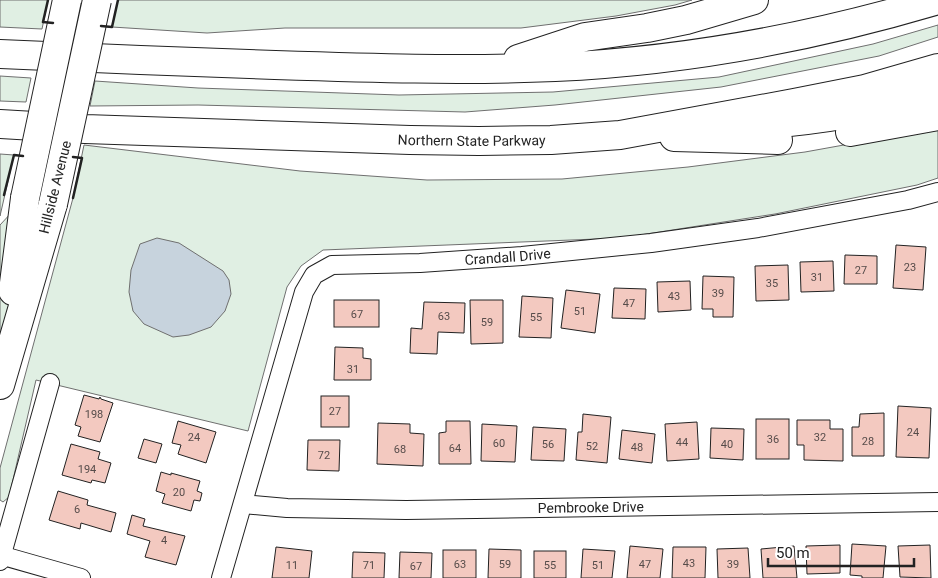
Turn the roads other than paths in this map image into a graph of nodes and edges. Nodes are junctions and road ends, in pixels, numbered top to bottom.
1 (68, 0) edge
2 (97, 0) edge
3 (754, 0) edge
4 (938, 0) edge
5 (0, 54) edge
6 (938, 68) edge
7 (485, 69) junction
8 (938, 94) edge
9 (938, 116) edge
10 (0, 124) edge
11 (620, 135) junction
12 (938, 192) edge
13 (2, 379) edge
14 (50, 383) dead end
15 (938, 502) edge
16 (243, 504) junction
17 (0, 557) edge
18 (81, 578) edge
19 (221, 578) edge

1 - 13 main road, Hillside Avenue, bridge
2 - 13 main road, Hillside Avenue, bridge
3 - 7 main road
4 - 7 main road
5 - 7 main road
6 - 11 main road, Northern State Parkway
8 - 11 main road
9 - 11 main road
10 - 11 main road, Northern State Parkway
12 - 16 street, Crandall Drive
14 - 17 street
15 - 16 street, Pembrooke Drive
16 - 19 street, Crandall Drive
17 - 18 street

